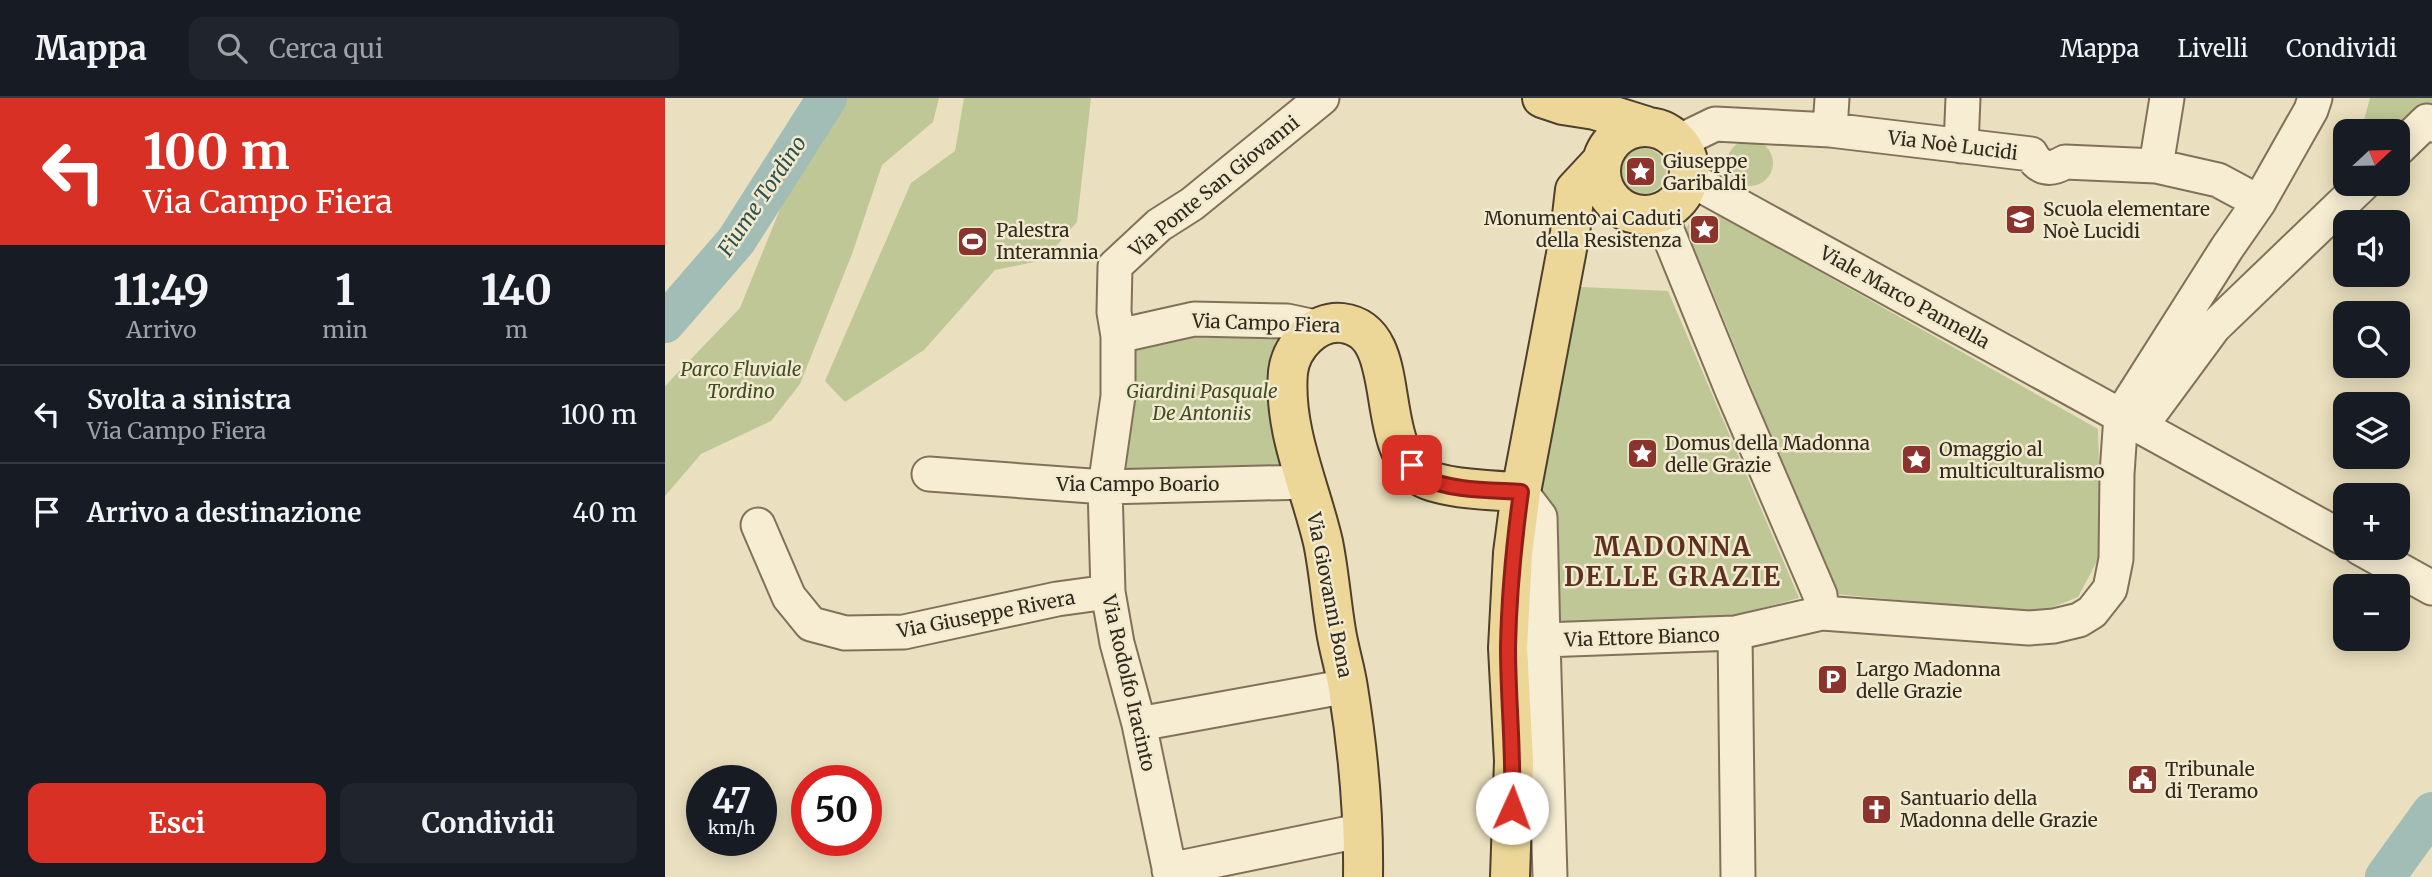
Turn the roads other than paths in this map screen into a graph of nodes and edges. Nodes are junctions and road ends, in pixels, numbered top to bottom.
1 (1322, 98) edge
2 (1963, 98) edge
3 (2167, 98) edge
4 (2315, 98) edge
5 (1575, 107) edge
6 (1718, 111) edge
7 (1831, 114) edge
8 (2432, 125) edge
9 (1662, 134) junction
10 (2410, 137) edge
11 (1961, 146) junction
12 (1604, 155) junction
13 (2156, 166) junction
14 (1688, 178) junction
15 (1575, 190) junction
16 (2350, 196) edge
17 (2259, 202) junction
18 (1617, 205) junction
19 (1660, 213) junction
20 (1570, 233) junction
21 (1320, 328) junction
22 (1118, 336) junction
23 (2140, 425) junction
24 (929, 474) dead end
25 (1307, 482) junction
26 (1105, 487) junction
27 (1521, 492) junction
28 (758, 525) dead end
29 (2333, 532) edge
30 (2382, 560) edge
31 (2432, 588) edge
32 (1108, 592) junction
33 (1822, 613) junction
34 (1735, 633) junction
35 (1543, 640) junction
36 (1347, 686) junction
37 (1139, 724) junction
38 (1364, 830) junction
39 (1170, 874) edge
40 (1363, 877) edge
41 (1510, 877) edge
42 (1550, 877) edge
43 (1738, 877) edge

1 - 22 street, Via Ponte San Giovanni
2 - 11 street
3 - 13 street
4 - 17 street
5 - 9 main road
5 - 12 main road
5 - 15 main road
6 - 7 street, Via Noè Lucidi
6 - 9 street, Via Noè Lucidi
7 - 11 street, Via Noè Lucidi
8 - 10 street
9 - 12 main road
9 - 14 main road
11 - 13 street, Via Noè Lucidi
12 - 15 main road
12 - 18 main road
13 - 17 street, Via Noè Lucidi
14 - 19 main road
14 - 23 street, Viale Marco Pannella
15 - 20 main road
16 - 23 street
17 - 23 street
18 - 19 main road
18 - 20 main road
19 - 33 street
20 - 27 main road
21 - 22 street, Via Campo Fiera
21 - 25 main road, Via Giovanni Bona
21 - 27 main road, Via Campo Fiera
22 - 26 street, Via Ponte San Giovanni
23 - 29 street, Viale Marco Pannella
23 - 33 street
24 - 26 street, Via Campo Boario
25 - 26 street, Via Campo Boario
25 - 36 main road, Via Giovanni Bona
26 - 32 street, Via Rodolfo Iracinto
27 - 35 street
27 - 41 main road
28 - 32 street, Via Giuseppe Rivera
30 - 31 street
32 - 37 street, Via Rodolfo Iracinto
33 - 34 street
34 - 35 street, Via Ettore Bianco
34 - 43 street, Via Ettore Bianco
35 - 42 street, Via Ettore Bianco
36 - 37 street
36 - 38 main road, Via Giovanni Bona
37 - 39 street, Via Rodolfo Iracinto
38 - 39 street
38 - 40 main road, Via Giovanni Bona

